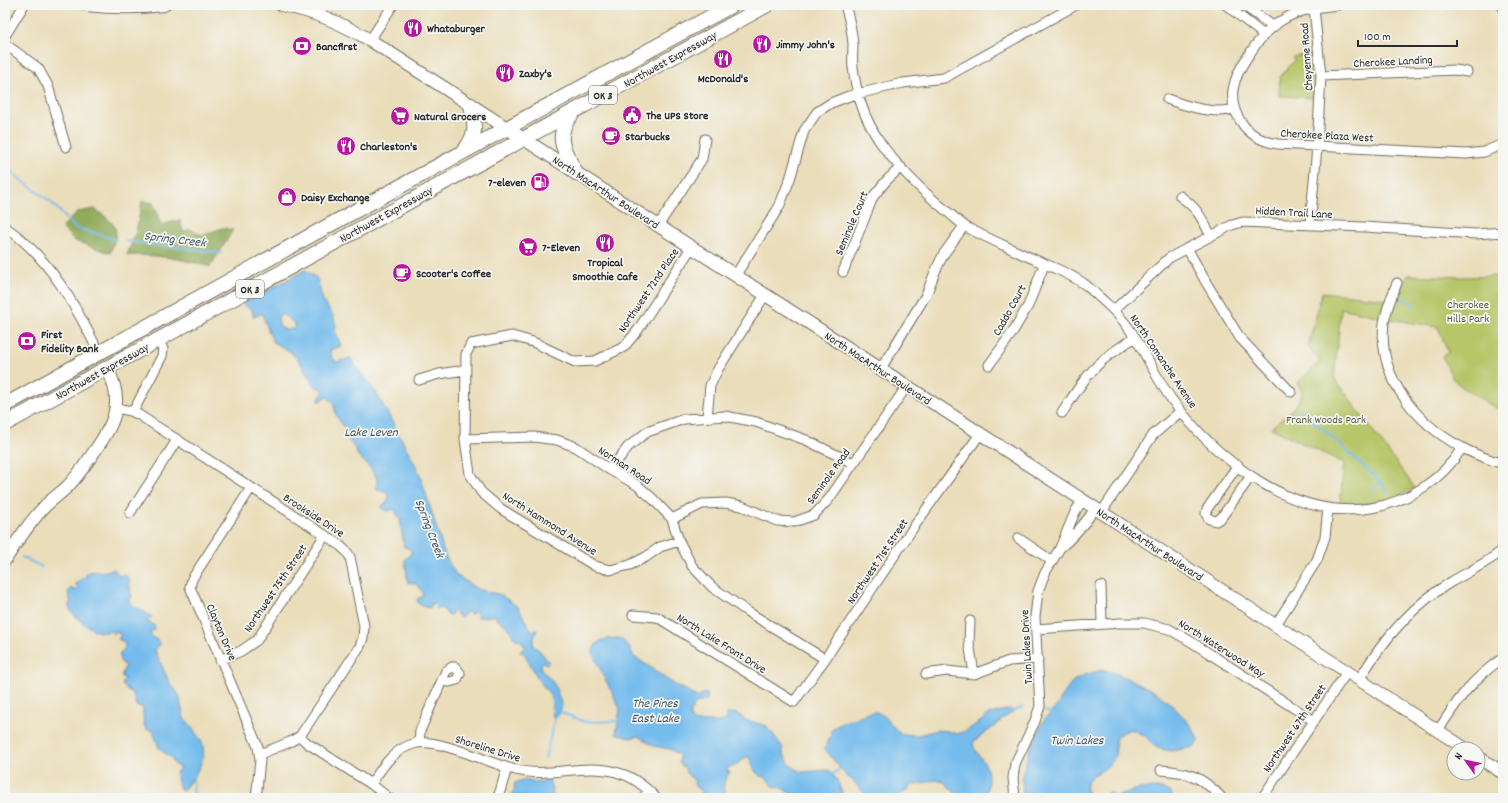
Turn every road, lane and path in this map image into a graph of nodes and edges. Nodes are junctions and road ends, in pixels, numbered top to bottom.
1 (24, 5) edge
2 (87, 5) edge
3 (164, 5) edge
4 (282, 5) edge
5 (393, 5) edge
6 (732, 5) edge
7 (740, 5) edge
8 (767, 5) edge
9 (845, 5) edge
10 (1076, 5) edge
11 (1226, 5) edge
12 (1244, 5) edge
13 (1338, 5) edge
14 (127, 6) edge
15 (1314, 8) junction
16 (711, 16) junction
17 (1273, 26) junction
18 (720, 31) junction
19 (5, 36) edge
20 (1264, 36) junction
21 (370, 40) junction
22 (5, 44) edge
23 (683, 52) junction
24 (1467, 72) dead end
25 (1321, 76) junction
26 (858, 94) junction
27 (1167, 99) dead end
28 (471, 105) junction
29 (1234, 109) junction
30 (574, 112) junction
31 (507, 128) junction
32 (524, 139) junction
33 (705, 139) dead end
34 (1503, 144) edge
35 (66, 147) dead end
36 (1317, 147) junction
37 (463, 153) junction
38 (901, 167) junction
39 (576, 173) junction
40 (1180, 196) dead end
41 (365, 207) junction
42 (374, 221) junction
43 (1310, 224) junction
44 (5, 226) edge
45 (658, 226) junction
46 (964, 226) junction
47 (1503, 232) edge
48 (1211, 236) junction
49 (691, 248) junction
50 (1187, 248) junction
51 (1044, 265) junction
52 (843, 272) dead end
53 (735, 276) junction
54 (1397, 283) dead end
55 (765, 295) junction
56 (1114, 310) junction
57 (1135, 337) junction
58 (158, 339) junction
59 (99, 353) junction
60 (989, 365) dead end
61 (107, 368) junction
62 (465, 370) junction
63 (880, 370) junction
64 (419, 380) dead end
65 (907, 386) junction
66 (1291, 392) dead end
67 (5, 405) edge
68 (116, 408) junction
69 (1181, 411) junction
70 (133, 412) junction
71 (1062, 413) dead end
72 (707, 417) junction
73 (5, 424) edge
74 (980, 434) junction
75 (465, 439) junction
76 (177, 440) junction
77 (1462, 448) junction
78 (853, 463) junction
79 (1503, 464) edge
80 (1238, 465) junction
81 (610, 470) junction
82 (1251, 476) junction
83 (251, 488) junction
84 (1082, 501) junction
85 (1328, 509) junction
86 (1098, 511) junction
87 (130, 513) dead end
88 (672, 519) junction
89 (325, 535) junction
90 (1018, 538) dead end
91 (679, 540) junction
92 (1060, 548) junction
93 (1503, 550) edge
94 (5, 560) edge
95 (1052, 560) junction
96 (1101, 586) dead end
97 (633, 615) dead end
98 (970, 621) dead end
99 (1102, 624) junction
100 (1275, 626) junction
101 (1036, 629) junction
102 (1503, 658) edge
103 (825, 659) junction
104 (1038, 659) junction
105 (220, 660) junction
106 (1347, 672) junction
107 (926, 674) dead end
108 (974, 674) junction
109 (1359, 680) junction
110 (442, 681) dead end
111 (794, 702) joint
112 (1314, 721) junction
113 (1438, 731) junction
114 (300, 736) junction
115 (1454, 741) edge
116 (419, 743) junction
117 (260, 754) junction
118 (1486, 762) edge
119 (507, 768) junction
120 (1161, 770) dead end
121 (1503, 773) edge
122 (371, 784) junction
123 (649, 791) junction
124 (256, 798) edge
125 (389, 798) edge
126 (498, 798) edge
127 (642, 798) edge
128 (656, 798) edge
129 (1014, 798) edge
130 (1222, 798) edge
131 (1262, 798) edge

1 - 19 street
2 - 14 main road
3 - 14 main road
4 - 21 main road, North MacArthur Boulevard
5 - 21 street
6 - 16 highway, Northwest Expressway / OK 3
7 - 18 highway
8 - 18 highway, Northwest Expressway / OK 3
9 - 26 street, North Comanche Avenue
10 - 26 street
11 - 20 street
12 - 17 street
13 - 15 street, Cherokee Plaza West
15 - 17 street, Cherokee Plaza West
15 - 25 street, Cheyenne Road
16 - 23 highway
16 - 31 highway, Northwest Expressway / OK 3
17 - 20 street, Cherokee Plaza West
18 - 23 highway, Northwest Expressway / OK 3
20 - 29 street, Cherokee Plaza West
21 - 28 main road, North MacArthur Boulevard
22 - 35 street
23 - 30 highway, Northwest Expressway / OK 3
24 - 25 street, Cherokee Landing
25 - 36 street, Cheyenne Road
26 - 38 street, North Comanche Avenue
26 - 53 street
27 - 29 street
28 - 31 main road, North MacArthur Boulevard
28 - 37 highway
29 - 36 street, Cherokee Plaza West
30 - 32 highway, Northwest Expressway / OK 3
30 - 39 highway
31 - 32 main road, North MacArthur Boulevard
31 - 37 highway, Northwest Expressway / OK 3
32 - 39 main road, North MacArthur Boulevard
32 - 42 highway, Northwest Expressway / OK 3
33 - 45 street
34 - 36 street, Cherokee Plaza West
36 - 43 street, Cheyenne Road
37 - 41 highway, Northwest Expressway / OK 3
38 - 46 street, North Comanche Avenue
38 - 52 street, Seminole Court
39 - 45 main road, North MacArthur Boulevard
40 - 48 street
41 - 42 highway
41 - 59 highway, Northwest Expressway / OK 3
42 - 58 highway, Northwest Expressway / OK 3
43 - 47 street, Hidden Trail Lane
43 - 48 street, Hidden Trail Lane
44 - 59 street
45 - 49 main road, North MacArthur Boulevard
46 - 51 street, North Comanche Avenue
46 - 63 street
48 - 50 street, Hidden Trail Lane
49 - 53 main road, North MacArthur Boulevard
49 - 62 street, Northwest 72nd Place
50 - 56 street, Hidden Trail Lane
50 - 66 street
51 - 56 street, North Comanche Avenue
51 - 60 street, Caddo Court
53 - 55 main road, North MacArthur Boulevard
54 - 77 street
55 - 63 main road, North MacArthur Boulevard
55 - 72 street
56 - 57 street, North Comanche Avenue
57 - 69 street, North Comanche Avenue
57 - 71 street
58 - 61 highway, Northwest Expressway / OK 3
58 - 70 street
59 - 61 highway
59 - 67 highway, Northwest Expressway / OK 3
61 - 68 main road
61 - 73 highway, Northwest Expressway / OK 3
62 - 64 street
62 - 75 street, North Hammond Avenue
63 - 65 main road, North MacArthur Boulevard
65 - 74 main road, North MacArthur Boulevard
65 - 78 street, Seminole Road
68 - 70 street, Brookside Drive
68 - 94 main road
69 - 80 street, North Comanche Avenue
69 - 86 street
70 - 76 street, Brookside Drive
72 - 78 street
72 - 81 street
74 - 84 main road, North MacArthur Boulevard
74 - 103 street, Northwest 71st Street
75 - 81 street, Norman Road
75 - 91 street, North Hammond Avenue
76 - 83 street, Brookside Drive
76 - 87 street
77 - 79 street
77 - 85 street, North Comanche Avenue
78 - 88 street, Seminole Road
80 - 82 street, North Comanche Avenue
80 - 82 street
81 - 88 street, Norman Road
82 - 85 street, North Comanche Avenue
83 - 89 street, Brookside Drive
83 - 105 street, Clayton Drive
84 - 86 main road, North MacArthur Boulevard
84 - 92 street, Twin Lakes Drive
85 - 100 street
86 - 92 street
86 - 100 main road, North MacArthur Boulevard
88 - 91 street, Norman Road
89 - 105 street, Northwest 75th Street
89 - 114 street, Brookside Drive
90 - 95 street
91 - 103 street, Norman Road
92 - 95 street, Twin Lakes Drive
93 - 109 street
95 - 101 street, Twin Lakes Drive
96 - 99 street
97 - 111 street, North Lake Front Drive
98 - 108 street
99 - 101 street, North Waterwood Way
99 - 112 street, North Waterwood Way
100 - 106 main road, North MacArthur Boulevard
101 - 104 street, Twin Lakes Drive
102 - 113 street
103 - 111 street, Northwest 71st Street
104 - 108 street
104 - 129 street, Twin Lakes Drive
105 - 117 street, Clayton Drive
106 - 109 main road, North MacArthur Boulevard
106 - 112 street, Northwest 67th Street
107 - 108 street
109 - 113 main road, North MacArthur Boulevard
110 - 116 street
112 - 131 street, Northwest 67th Street
113 - 115 main road, North MacArthur Boulevard
114 - 117 street, Brookside Drive
114 - 122 street
116 - 119 street, Shoreline Drive
116 - 122 street, Shoreline Drive
117 - 124 street, Clayton Drive
118 - 121 main road
119 - 123 street, Shoreline Drive
119 - 126 street
120 - 130 street
122 - 125 street
123 - 127 street
123 - 128 street, Shoreline Drive

